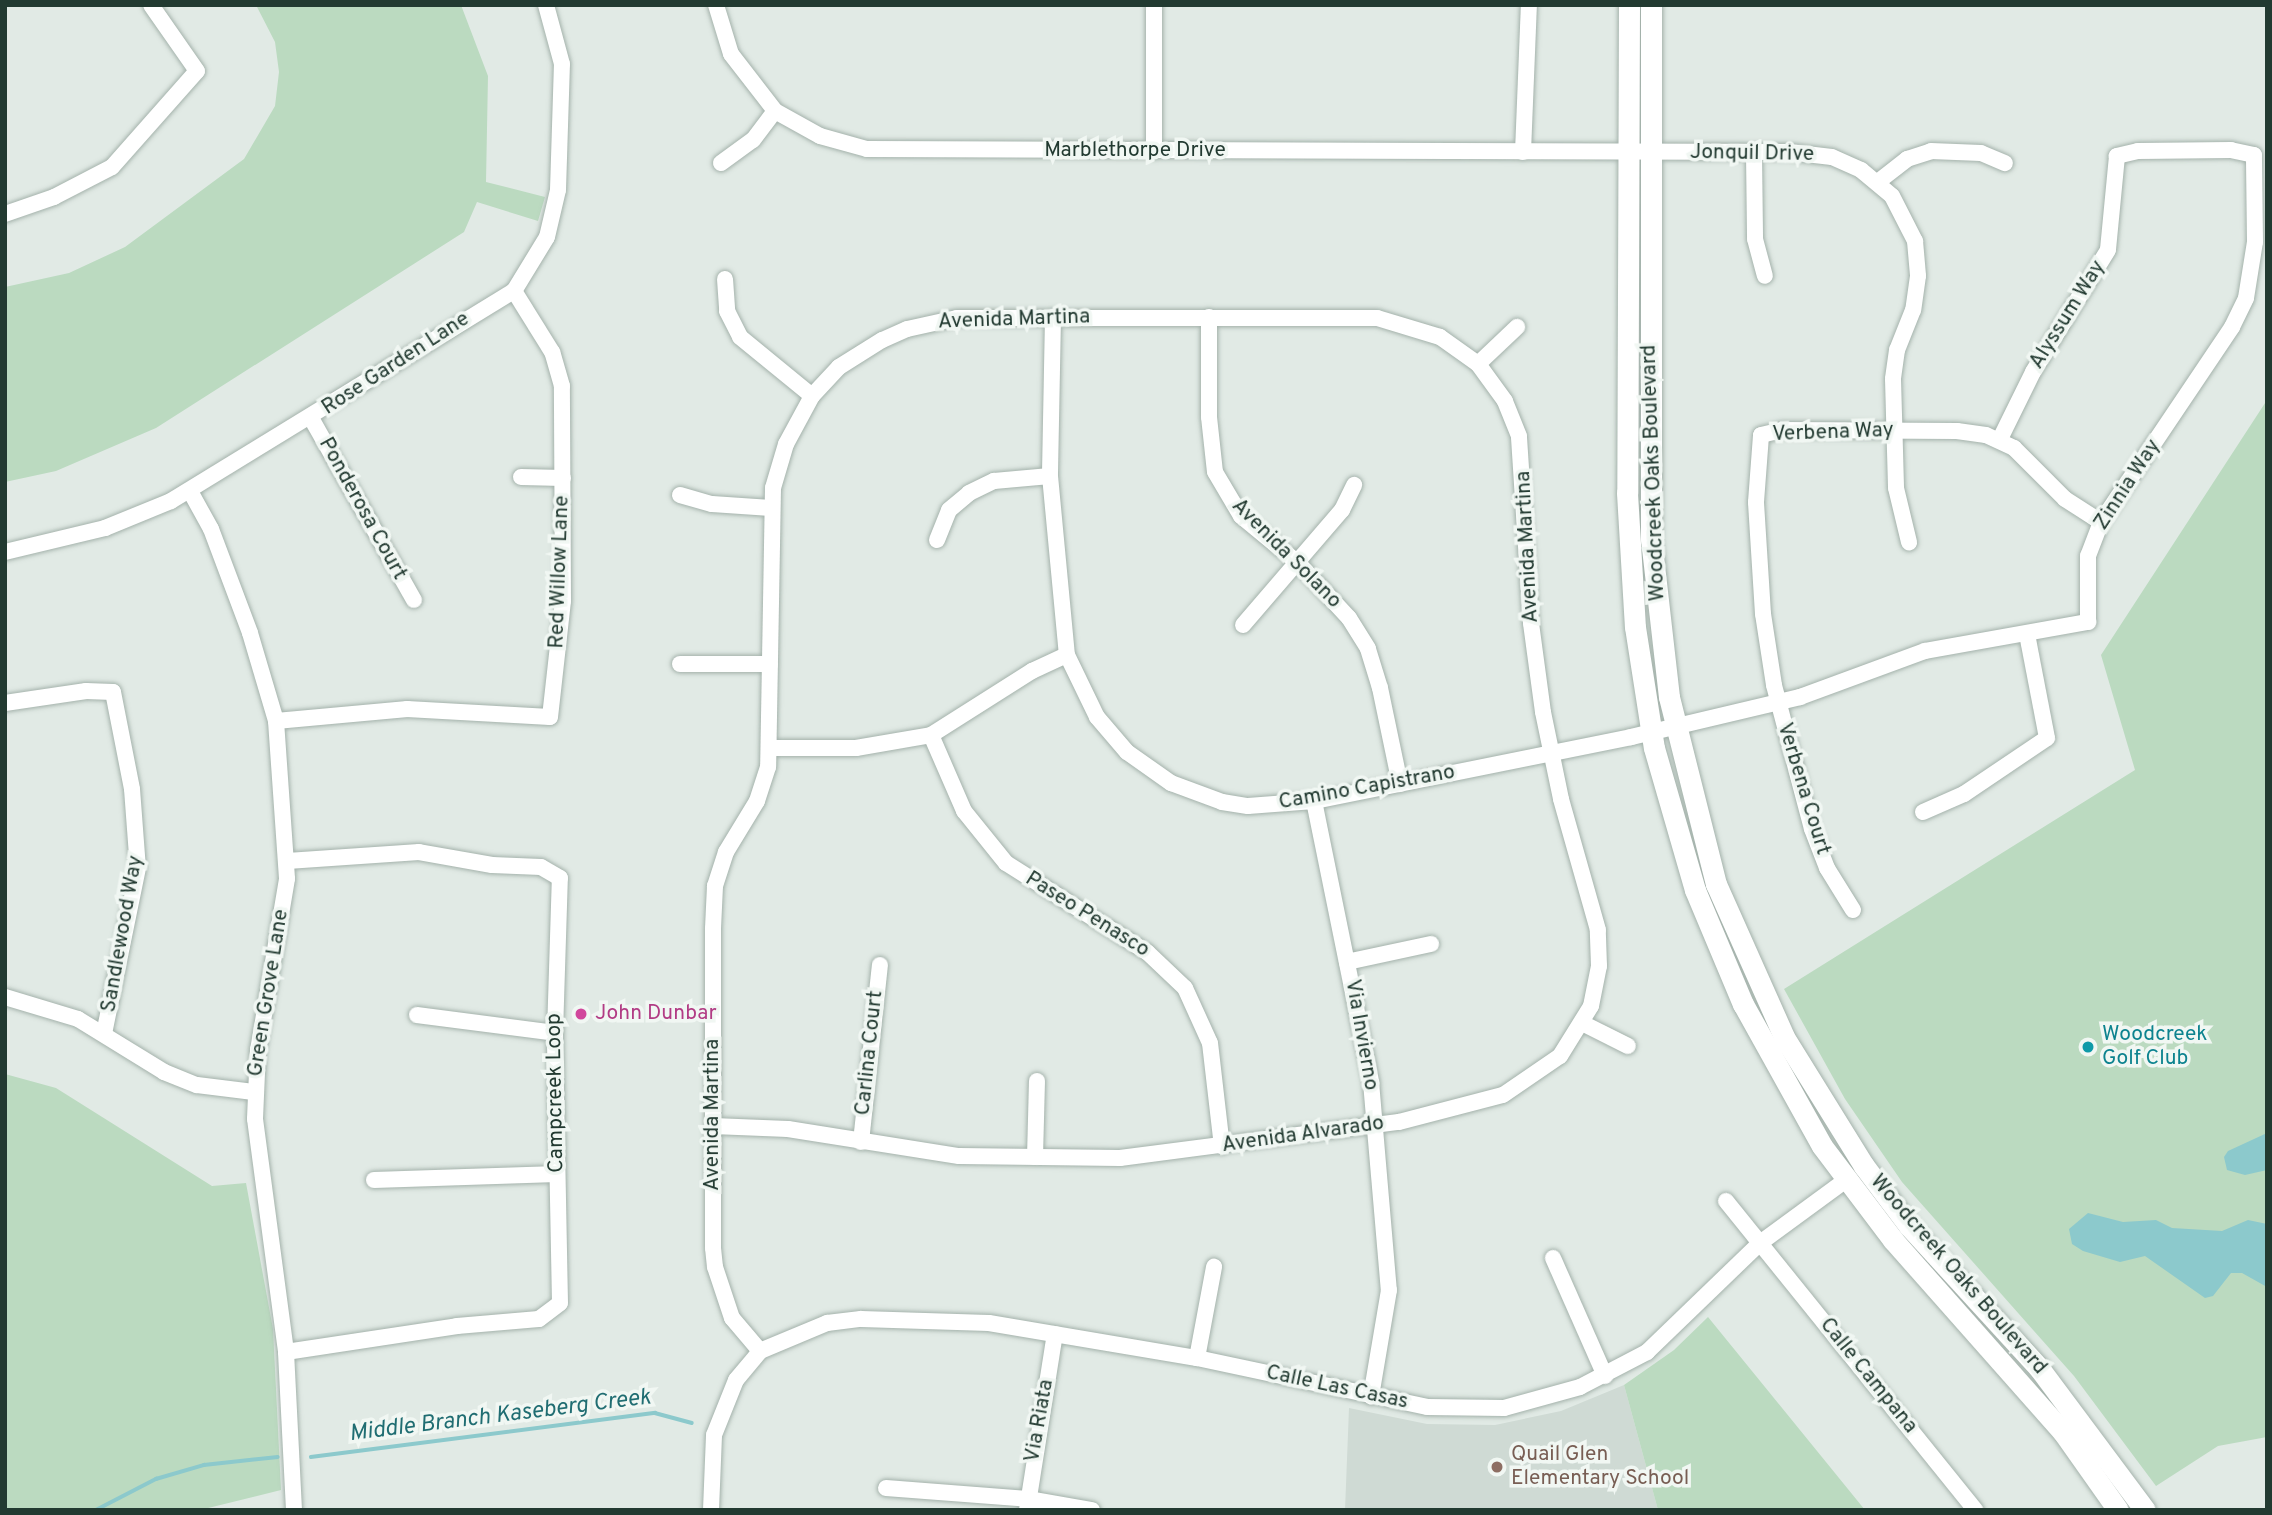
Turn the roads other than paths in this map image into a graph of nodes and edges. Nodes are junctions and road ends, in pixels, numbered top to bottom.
1 (151, 5) edge
2 (546, 5) edge
3 (716, 5) edge
4 (1154, 5) edge
5 (1529, 5) edge
6 (1629, 5) edge
7 (1651, 5) edge
8 (775, 111) junction
9 (1154, 150) junction
10 (1523, 152) junction
11 (1626, 153) junction
12 (1649, 153) junction
13 (1754, 153) junction
14 (2254, 155) joint
15 (721, 163) dead end
16 (2005, 163) dead end
17 (1878, 181) junction
18 (5, 214) edge
19 (1765, 276) dead end
20 (725, 279) dead end
21 (514, 291) junction
22 (1053, 317) junction
23 (1209, 317) junction
24 (1517, 327) dead end
25 (1478, 364) junction
26 (812, 396) junction
27 (311, 418) junction
28 (1894, 431) junction
29 (2000, 439) junction
30 (1051, 476) junction
31 (521, 477) dead end
32 (563, 478) junction
33 (1354, 485) dead end
34 (190, 491) junction
35 (680, 495) dead end
36 (771, 508) junction
37 (2101, 522) junction
38 (937, 540) dead end
39 (1909, 542) dead end
40 (5, 552) edge
41 (1298, 563) junction
42 (414, 600) dead end
43 (1243, 625) dead end
44 (2027, 634) junction
45 (1067, 655) junction
46 (680, 664) dead end
47 (770, 664) junction
48 (5, 703) edge
49 (1778, 703) junction
50 (276, 720) junction
51 (1675, 727) junction
52 (1651, 733) junction
53 (931, 735) junction
54 (770, 748) junction
55 (1551, 754) junction
56 (1400, 784) junction
57 (1314, 801) junction
58 (1923, 812) dead end
59 (287, 861) junction
60 (1853, 910) dead end
61 (1431, 944) dead end
62 (1347, 962) junction
63 (880, 965) dead end
64 (5, 997) edge
65 (417, 1015) dead end
66 (1584, 1024) junction
67 (555, 1033) junction
68 (104, 1034) junction
69 (1628, 1046) dead end
70 (1037, 1081) dead end
71 (254, 1092) junction
72 (713, 1126) junction
73 (1374, 1127) junction
74 (861, 1142) junction
75 (1223, 1146) junction
76 (1035, 1157) junction
77 (1864, 1166) junction
78 (557, 1174) junction
79 (374, 1180) dead end
80 (1846, 1180) junction
81 (1726, 1201) dead end
82 (1760, 1243) junction
83 (1553, 1258) dead end
84 (1214, 1267) dead end
85 (1055, 1334) junction
86 (760, 1351) junction
87 (286, 1352) junction
88 (1197, 1358) junction
89 (1605, 1376) junction
90 (1371, 1396) junction
91 (886, 1488) dead end
92 (1027, 1504) edge
93 (294, 1510) edge
94 (711, 1510) edge
95 (1092, 1510) edge
96 (1975, 1510) edge
97 (2119, 1510) edge
98 (2145, 1510) edge

1 - 18 street
2 - 21 street, Rose Garden Lane
3 - 8 street, Marblethorpe Drive
4 - 9 street
5 - 10 street
6 - 11 main road, Woodcreek Oaks Boulevard
7 - 12 main road, Woodcreek Oaks Boulevard
8 - 9 street, Marblethorpe Drive
8 - 15 street
9 - 10 street, Marblethorpe Drive
10 - 11 street, Marblethorpe Drive
11 - 12 street, Jonquil Drive
11 - 52 main road, Woodcreek Oaks Boulevard
12 - 13 street, Jonquil Drive
12 - 51 main road, Woodcreek Oaks Boulevard
13 - 17 street, Jonquil Drive
13 - 19 street
14 - 29 street, Alyssum Way
14 - 37 street, Zinnia Way
16 - 17 street
17 - 28 street, Jonquil Drive
20 - 26 street
21 - 27 street, Rose Garden Lane
21 - 32 street, Red Willow Lane
22 - 23 street, Avenida Martina
22 - 26 street, Avenida Martina
22 - 30 street, Camino Capistrano
23 - 25 street, Avenida Martina
23 - 41 street, Avenida Solano
24 - 25 street
25 - 55 street, Avenida Martina
26 - 36 street, Avenida Martina
27 - 34 street, Rose Garden Lane
27 - 42 street, Ponderosa Court
28 - 29 street, Verbena Way
28 - 39 street, Jonquil Drive
28 - 49 street, Verbena Way
29 - 37 street, Verbena Way
30 - 38 street
30 - 45 street, Camino Capistrano
31 - 32 street
32 - 50 street, Red Willow Lane
33 - 41 street
34 - 40 street, Rose Garden Lane
34 - 50 street, Green Grove Lane
35 - 36 street
36 - 47 street, Avenida Martina
37 - 44 street, Zinnia Way
41 - 43 street
41 - 56 street, Avenida Solano
44 - 49 street, Zinnia Way
44 - 58 street
45 - 53 street
45 - 57 street, Camino Capistrano
46 - 47 street
47 - 54 street, Avenida Martina
48 - 68 street, Sandlewood Way
49 - 51 street, Zinnia Way
49 - 60 street, Verbena Court
50 - 59 street, Green Grove Lane
51 - 52 street, Zinnia Way
51 - 77 main road, Woodcreek Oaks Boulevard
52 - 55 street, Camino Capistrano
52 - 80 main road, Woodcreek Oaks Boulevard
53 - 54 street
53 - 75 street, Paseo Penasco
54 - 72 street, Avenida Martina
55 - 56 street, Camino Capistrano
55 - 66 street, Avenida Alvarado
56 - 57 street, Camino Capistrano
57 - 62 street, Via Invierno
59 - 67 street, Campcreek Loop
59 - 71 street, Green Grove Lane
61 - 62 street
62 - 73 street, Via Invierno
63 - 74 street, Carlina Court
64 - 68 street
65 - 67 street
66 - 69 street
66 - 73 street, Avenida Alvarado
67 - 78 street, Campcreek Loop
68 - 71 street
70 - 76 street
71 - 87 street, Green Grove Lane
72 - 74 street, Avenida Alvarado
72 - 86 street, Avenida Martina
73 - 75 street, Avenida Alvarado
73 - 90 street, Via Invierno
74 - 76 street, Avenida Alvarado
75 - 76 street, Avenida Alvarado
77 - 80 main road
77 - 98 main road, Woodcreek Oaks Boulevard
78 - 79 street
78 - 87 street, Campcreek Loop
80 - 82 street, Calle Las Casas
80 - 97 main road, Woodcreek Oaks Boulevard
81 - 82 street, Calle Campana
82 - 89 street, Calle Las Casas
82 - 96 street, Calle Campana
83 - 89 street
84 - 88 street
85 - 86 street, Calle Las Casas
85 - 88 street, Calle Las Casas
85 - 92 street, Via Riata
86 - 94 street
87 - 93 street, Green Grove Lane
88 - 90 street, Calle Las Casas
89 - 90 street, Calle Las Casas
91 - 92 street
92 - 95 street

